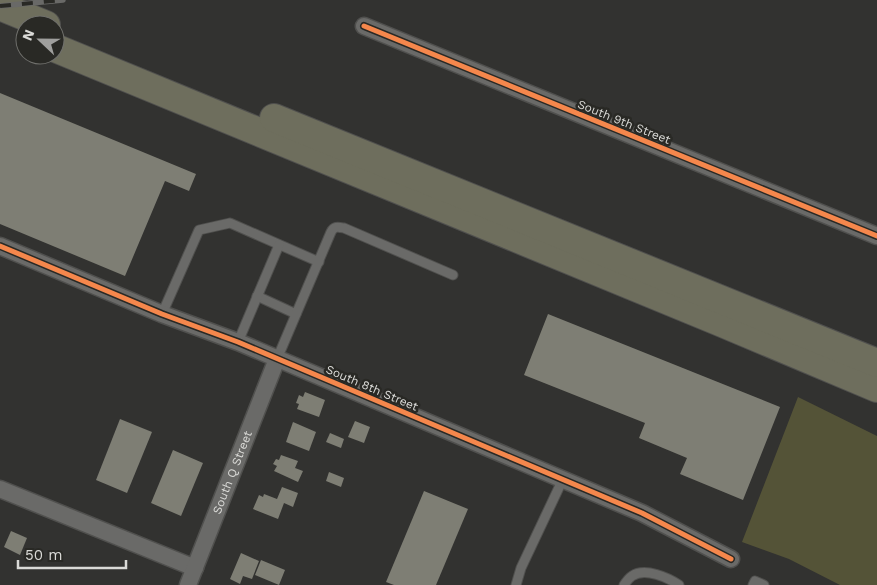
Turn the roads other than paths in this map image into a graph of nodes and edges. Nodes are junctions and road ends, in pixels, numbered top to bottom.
1 (0, 6) edge
2 (22, 15) edge
3 (0, 26) edge
4 (364, 26) dead end
5 (15, 32) edge
6 (65, 39) edge
7 (65, 39) edge
8 (877, 236) edge
9 (279, 245) junction
10 (0, 246) edge
11 (319, 262) junction
12 (453, 275) dead end
13 (257, 296) junction
14 (162, 314) junction
15 (296, 314) junction
16 (238, 342) junction
17 (277, 359) junction
18 (877, 363) edge
19 (877, 388) edge
20 (562, 479) junction
21 (0, 489) edge
22 (731, 559) dead end
23 (195, 568) junction
24 (188, 585) edge
25 (516, 585) edge
26 (624, 585) edge
27 (679, 585) edge
28 (753, 585) edge
29 (764, 585) edge

1 - 2 highway
3 - 5 highway
4 - 8 street, South 9th Street
6 - 18 highway
7 - 19 highway
9 - 11 lane
9 - 13 lane
9 - 14 lane
10 - 14 street, South 8th Street
11 - 12 lane
11 - 15 lane
13 - 15 lane
13 - 16 lane
14 - 16 street, South 8th Street
15 - 17 lane
16 - 17 street, South 8th Street
17 - 20 street, South 8th Street
17 - 23 street, South Q Street
20 - 22 street, South 8th Street
20 - 25 lane
21 - 23 street
23 - 24 street, South Q Street
26 - 27 lane
28 - 29 lane

